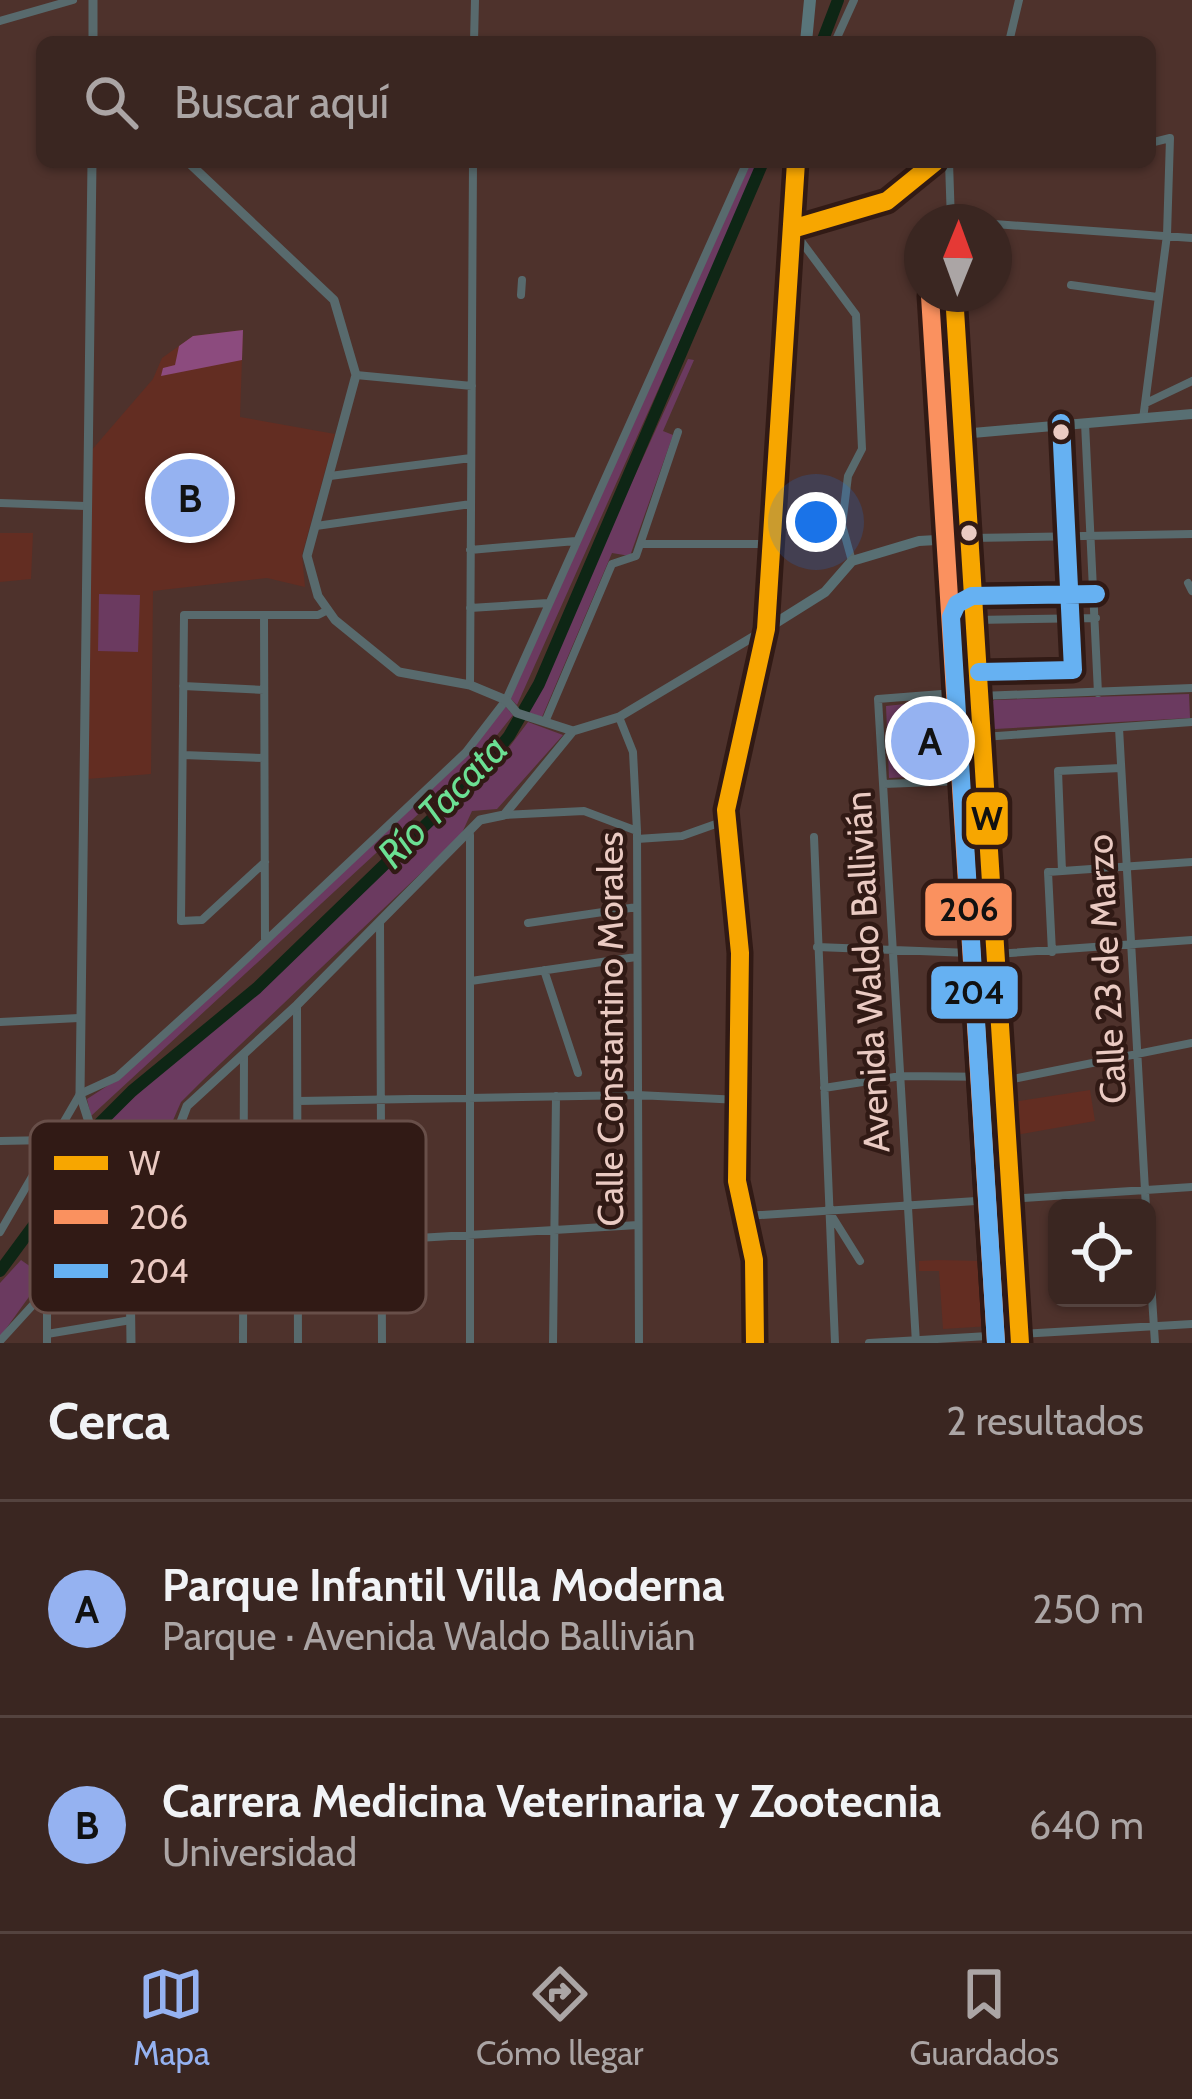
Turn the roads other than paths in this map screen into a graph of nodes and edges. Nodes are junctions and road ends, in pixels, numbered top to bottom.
1 (73, 0) edge
2 (475, 0) edge
3 (810, 0) edge
4 (854, 0) edge
5 (1018, 0) edge
6 (95, 3) edge
7 (0, 21) edge
8 (93, 36) edge
9 (475, 36) edge
10 (807, 36) edge
11 (838, 36) edge
12 (1010, 36) edge
13 (1156, 142) edge
14 (92, 168) edge
15 (194, 168) edge
16 (473, 168) edge
17 (744, 168) edge
18 (796, 168) edge
19 (928, 168) edge
20 (949, 168) edge
21 (950, 204) edge
22 (1012, 225) edge
23 (792, 229) junction
24 (1168, 235) junction
25 (1192, 238) edge
26 (522, 280) dead end
27 (1071, 285) dead end
28 (521, 295) dead end
29 (1157, 297) junction
30 (955, 312) edge
31 (356, 375) junction
32 (1192, 381) edge
33 (472, 386) junction
34 (1145, 404) junction
35 (1192, 414) edge
36 (1143, 419) junction
37 (1084, 422) junction
38 (678, 432) dead end
39 (962, 434) junction
40 (471, 458) junction
41 (330, 476) junction
42 (0, 503) edge
43 (471, 504) junction
44 (86, 506) junction
45 (316, 526) junction
46 (1192, 533) edge
47 (971, 538) junction
48 (1094, 538) junction
49 (576, 541) junction
50 (641, 544) junction
51 (772, 544) junction
52 (470, 550) junction
53 (852, 560) junction
54 (548, 603) junction
55 (470, 608) junction
56 (328, 610) junction
57 (264, 615) junction
58 (1096, 618) junction
59 (975, 620) junction
60 (766, 629) junction
61 (470, 685) junction
62 (183, 686) junction
63 (1192, 688) edge
64 (264, 690) junction
65 (1098, 693) junction
66 (980, 694) junction
67 (506, 700) junction
68 (619, 717) junction
69 (1192, 722) edge
70 (544, 724) junction
71 (1119, 728) junction
72 (573, 731) junction
73 (983, 736) junction
74 (182, 755) junction
75 (264, 758) junction
76 (1121, 768) junction
77 (985, 780) junction
78 (884, 784) junction
79 (504, 815) junction
80 (727, 820) junction
81 (470, 835) junction
82 (637, 835) junction
83 (814, 837) dead end
84 (265, 862) junction
85 (1192, 862) edge
86 (1127, 866) junction
87 (1062, 871) junction
88 (637, 907) junction
89 (380, 920) junction
90 (528, 923) dead end
91 (265, 940) junction
92 (1192, 940) edge
93 (1130, 946) junction
94 (817, 947) junction
95 (893, 947) junction
96 (1052, 952) junction
97 (996, 955) junction
98 (636, 957) junction
99 (544, 970) junction
100 (471, 981) junction
101 (297, 1004) junction
102 (79, 1018) junction
103 (0, 1022) edge
104 (1192, 1043) edge
105 (244, 1053) junction
106 (1138, 1054) junction
107 (578, 1073) dead end
108 (901, 1076) junction
109 (1003, 1079) junction
110 (824, 1088) junction
111 (80, 1094) junction
112 (637, 1095) junction
113 (556, 1096) junction
114 (470, 1098) junction
115 (298, 1100) junction
116 (381, 1100) junction
117 (740, 1100) junction
118 (62, 1121) edge
119 (88, 1121) edge
120 (182, 1121) edge
121 (245, 1121) edge
122 (299, 1121) edge
123 (381, 1121) edge
124 (30, 1140) edge
125 (0, 1141) edge
126 (30, 1177) edge
127 (1192, 1187) edge
128 (1145, 1190) junction
129 (1146, 1199) edge
130 (1010, 1200) junction
131 (907, 1207) junction
132 (829, 1212) junction
133 (744, 1216) junction
134 (638, 1225) junction
135 (554, 1231) junction
136 (0, 1232) edge
137 (469, 1237) junction
138 (426, 1240) edge
139 (831, 1261) junction
140 (1153, 1307) edge
141 (30, 1308) edge
142 (131, 1313) edge
143 (243, 1313) edge
144 (298, 1313) edge
145 (382, 1313) edge
146 (131, 1320) junction
147 (1192, 1324) edge
148 (1154, 1326) junction
149 (47, 1338) edge
150 (1019, 1338) edge
151 (0, 1342) edge
152 (916, 1342) edge
153 (131, 1343) edge
154 (243, 1343) edge
155 (298, 1343) edge
156 (382, 1343) edge
157 (470, 1343) edge
158 (553, 1343) edge
159 (639, 1343) edge
160 (755, 1343) edge
161 (835, 1343) edge
162 (869, 1343) edge
163 (1155, 1343) edge

1 - 7 street
2 - 9 street
3 - 10 main road
4 - 11 street
5 - 12 street
6 - 8 street
13 - 24 street
14 - 44 street
15 - 31 street
16 - 33 street
17 - 49 street
18 - 23 main road
19 - 23 street
20 - 21 street
22 - 24 street
23 - 51 main road
23 - 53 street
24 - 25 street
24 - 29 street
26 - 28 street
27 - 29 street
29 - 34 street
30 - 39 street
31 - 33 street
31 - 41 street
32 - 34 street
33 - 40 street
34 - 36 street
35 - 36 main road
36 - 37 main road
37 - 39 main road
37 - 48 street
38 - 50 street
39 - 47 main road
40 - 41 street
40 - 43 street
41 - 45 street
42 - 44 street
43 - 45 street
43 - 52 street
44 - 102 street
45 - 56 street
46 - 48 street
47 - 48 street
47 - 53 main road
47 - 59 street
48 - 58 street
49 - 52 street
49 - 54 street
50 - 51 street
50 - 70 street
51 - 60 main road
52 - 55 street
53 - 60 main road
54 - 55 street
54 - 67 street
55 - 61 street
56 - 57 street
56 - 61 street
57 - 62 street
57 - 64 street
58 - 59 street
58 - 65 street
59 - 66 street
60 - 68 street
60 - 80 main road
61 - 67 street
62 - 64 street
62 - 74 street
63 - 65 street
64 - 75 street
65 - 66 street
66 - 73 street
66 - 78 street, Avenida Waldo Ballivián
67 - 70 street
67 - 91 street
68 - 72 street
68 - 82 street, Calle Constantino Morales
69 - 71 street
70 - 72 street
71 - 73 street
71 - 76 street, Calle 23 de Marzo
72 - 79 street
73 - 77 street
74 - 75 street
74 - 84 street
75 - 84 street
76 - 86 street, Calle 23 de Marzo
76 - 87 street
77 - 78 street
77 - 97 street
78 - 95 street, Avenida Waldo Ballivián
79 - 81 street
79 - 82 street
80 - 82 street
80 - 117 main road
81 - 89 street
81 - 100 street
82 - 88 street, Calle Constantino Morales
83 - 94 street
84 - 91 street
85 - 86 street
86 - 87 street
86 - 93 street, Calle 23 de Marzo
87 - 96 street
88 - 90 street
88 - 98 street, Calle Constantino Morales
89 - 101 street
89 - 116 street
91 - 111 street
92 - 93 street
93 - 96 street
93 - 106 street, Calle 23 de Marzo
94 - 95 street
94 - 110 street
95 - 97 street
95 - 108 street, Avenida Waldo Ballivián
96 - 97 street
97 - 109 street
98 - 99 street
98 - 112 street, Calle Constantino Morales
99 - 100 street
99 - 107 street
100 - 114 street
101 - 105 street
101 - 115 street
102 - 103 street
102 - 111 street
104 - 106 street
105 - 120 street
105 - 121 street
106 - 109 street
106 - 128 street, Calle 23 de Marzo
108 - 109 street
108 - 110 street
108 - 131 street, Avenida Waldo Ballivián
109 - 130 street
110 - 132 street
111 - 118 street
111 - 119 street
112 - 113 street
112 - 117 street
112 - 134 street, Calle Constantino Morales
113 - 114 street
113 - 135 street
114 - 116 street
114 - 137 street
115 - 116 street
115 - 122 street
116 - 123 street
117 - 133 main road
124 - 125 street
126 - 136 street
127 - 128 street
128 - 129 street, Calle 23 de Marzo
128 - 130 street
130 - 131 street
130 - 150 street
131 - 132 street
131 - 152 street, Avenida Waldo Ballivián
132 - 133 street
132 - 139 street
132 - 139 street
133 - 160 main road
134 - 135 street
134 - 159 street, Calle Constantino Morales
135 - 137 street
135 - 158 street
137 - 138 street
137 - 157 street
139 - 161 street
140 - 148 street
141 - 151 street
142 - 146 street
143 - 154 street
144 - 155 street
145 - 156 street
146 - 149 street
146 - 153 street
147 - 148 street
148 - 150 street
148 - 163 street
150 - 152 street
152 - 162 street

